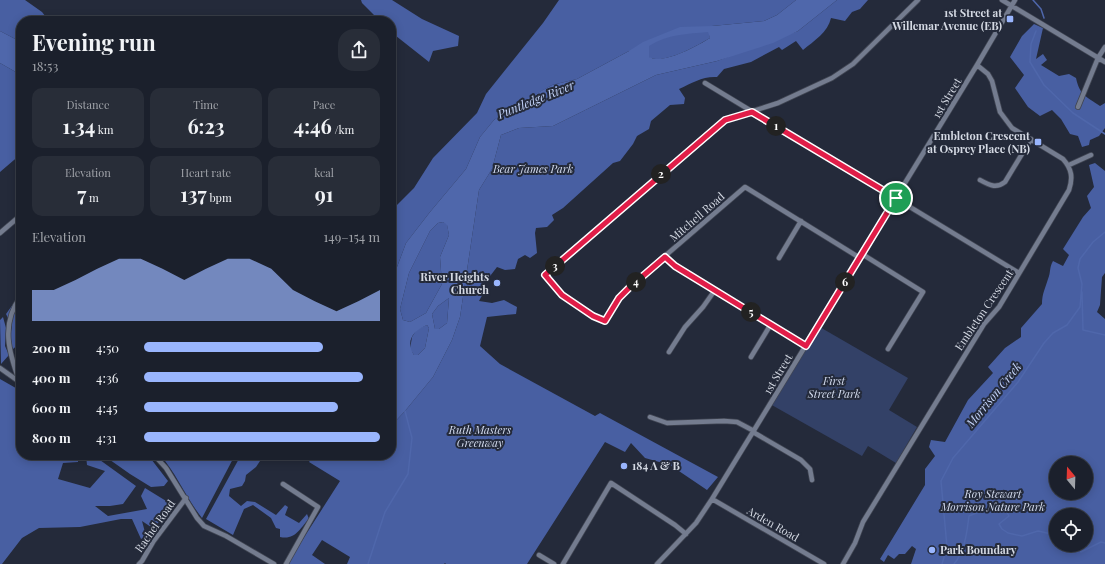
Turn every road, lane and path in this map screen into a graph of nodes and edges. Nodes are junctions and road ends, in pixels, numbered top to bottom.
1 (918, 0) edge
2 (1002, 0) edge
3 (1015, 0) edge
4 (1012, 6) junction
5 (1105, 47) edge
6 (1098, 58) junction
7 (1105, 62) edge
8 (977, 65) junction
9 (705, 83) dead end
10 (1078, 107) dead end
11 (752, 112) junction
12 (1031, 139) junction
13 (1090, 155) dead end
14 (1069, 165) junction
15 (980, 180) dead end
16 (896, 198) junction
17 (16, 219) edge
18 (801, 221) junction
19 (0, 233) edge
20 (861, 256) junction
21 (665, 257) junction
22 (779, 258) dead end
23 (1019, 273) junction
24 (715, 290) junction
25 (16, 302) edge
26 (771, 324) junction
27 (806, 346) junction
28 (888, 349) dead end
29 (668, 352) dead end
30 (751, 356) dead end
31 (0, 368) edge
32 (16, 369) edge
33 (16, 379) edge
34 (650, 417) dead end
35 (753, 432) junction
36 (159, 460) edge
37 (812, 480) dead end
38 (283, 484) dead end
39 (186, 498) junction
40 (712, 499) junction
41 (686, 534) junction
42 (539, 555) dead end
43 (139, 564) edge
44 (274, 564) edge
45 (286, 564) edge
46 (554, 564) edge
47 (563, 564) edge
48 (657, 564) edge
49 (824, 564) edge
50 (843, 564) edge

1 - 11 street
2 - 4 street
3 - 4 street, 1st Street
4 - 6 street
4 - 8 street, 1st Street
5 - 6 street
6 - 7 street
6 - 10 street
8 - 12 street
8 - 16 street, 1st Street
9 - 11 street
11 - 16 street
11 - 21 street, Mitchell Road
12 - 14 street
12 - 15 street
13 - 14 street
14 - 23 street, Embleton Crescent
16 - 20 street, 1st Street
16 - 23 street
17 - 19 street
18 - 20 street, Mitchell Road
18 - 21 street, Mitchell Road
18 - 22 street
20 - 27 street, 1st Street
20 - 28 street, Mitchell Road
21 - 24 street
23 - 50 street, Embleton Crescent
24 - 26 street
24 - 29 street
25 - 32 street
26 - 27 street
26 - 30 street
27 - 35 street, 1st Street
31 - 33 street
34 - 35 street
35 - 37 street
35 - 40 street, 1st Street
36 - 39 street
38 - 45 street
39 - 43 street, Rachel Road
39 - 44 street
40 - 41 street, 1st Street
40 - 49 street, Arden Road
41 - 47 street
41 - 48 street, 1st Street
42 - 46 street

